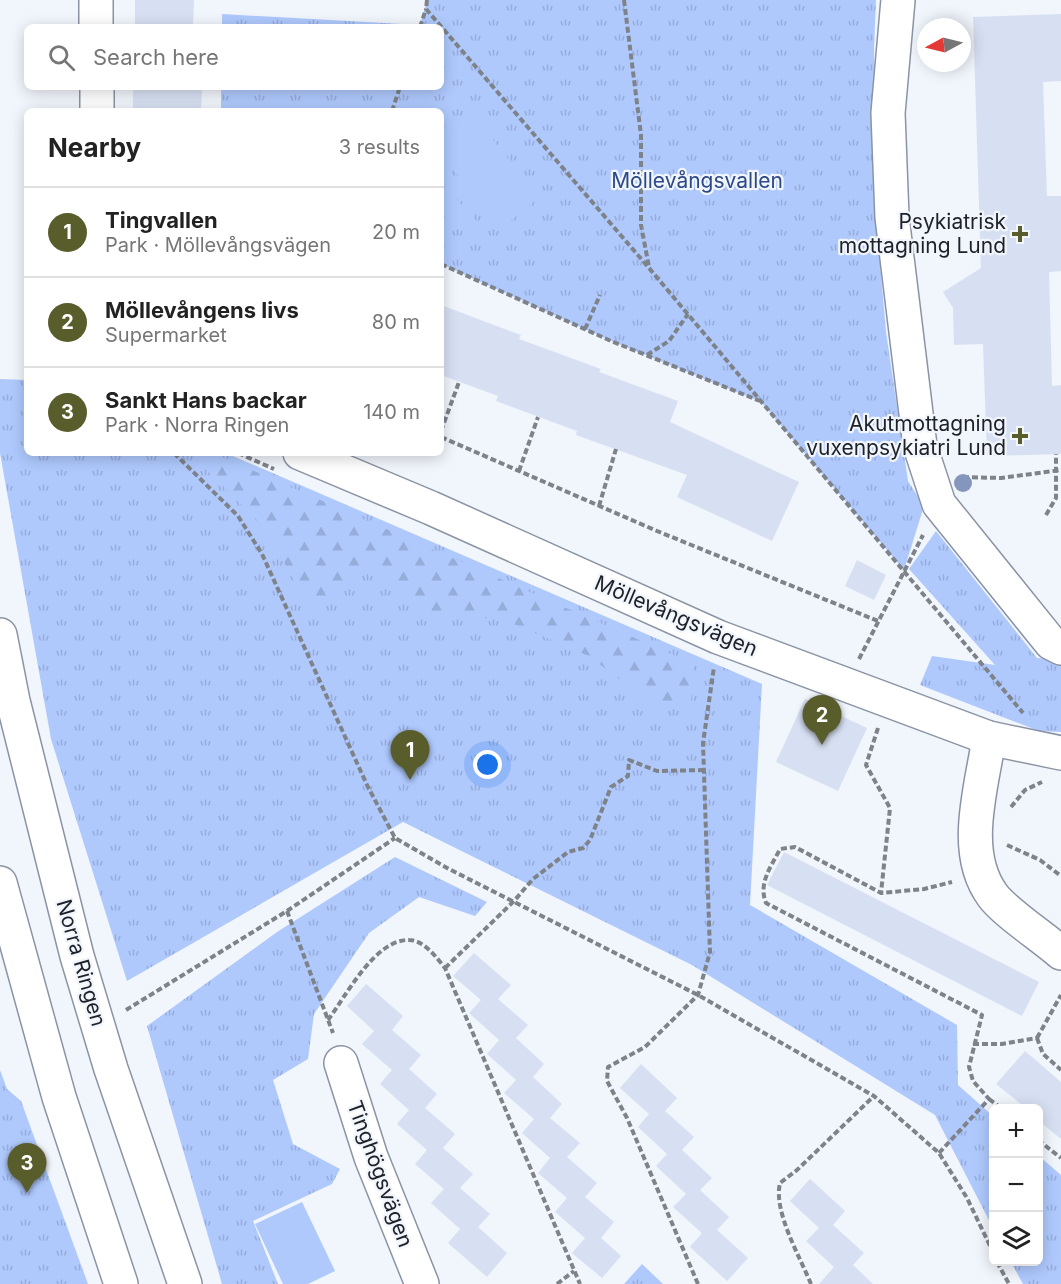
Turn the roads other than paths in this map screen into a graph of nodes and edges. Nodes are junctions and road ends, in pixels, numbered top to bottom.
1 (96, 0) edge
2 (898, 0) edge
3 (96, 24) edge
4 (97, 90) edge
5 (97, 108) edge
6 (307, 456) edge
7 (0, 635) edge
8 (1061, 648) edge
9 (989, 738) junction
10 (1052, 762) edge
11 (0, 883) edge
12 (1061, 953) edge
13 (341, 1063) road end
14 (121, 1284) edge
15 (185, 1284) edge
16 (422, 1284) edge

1 - 3 street
2 - 8 street
4 - 5 street
6 - 9 street, Möllevångsvägen
7 - 15 street, Norra Ringen
9 - 10 street, Möllevångsvägen
9 - 12 street
11 - 14 street
13 - 16 street, Tinghögsvägen

